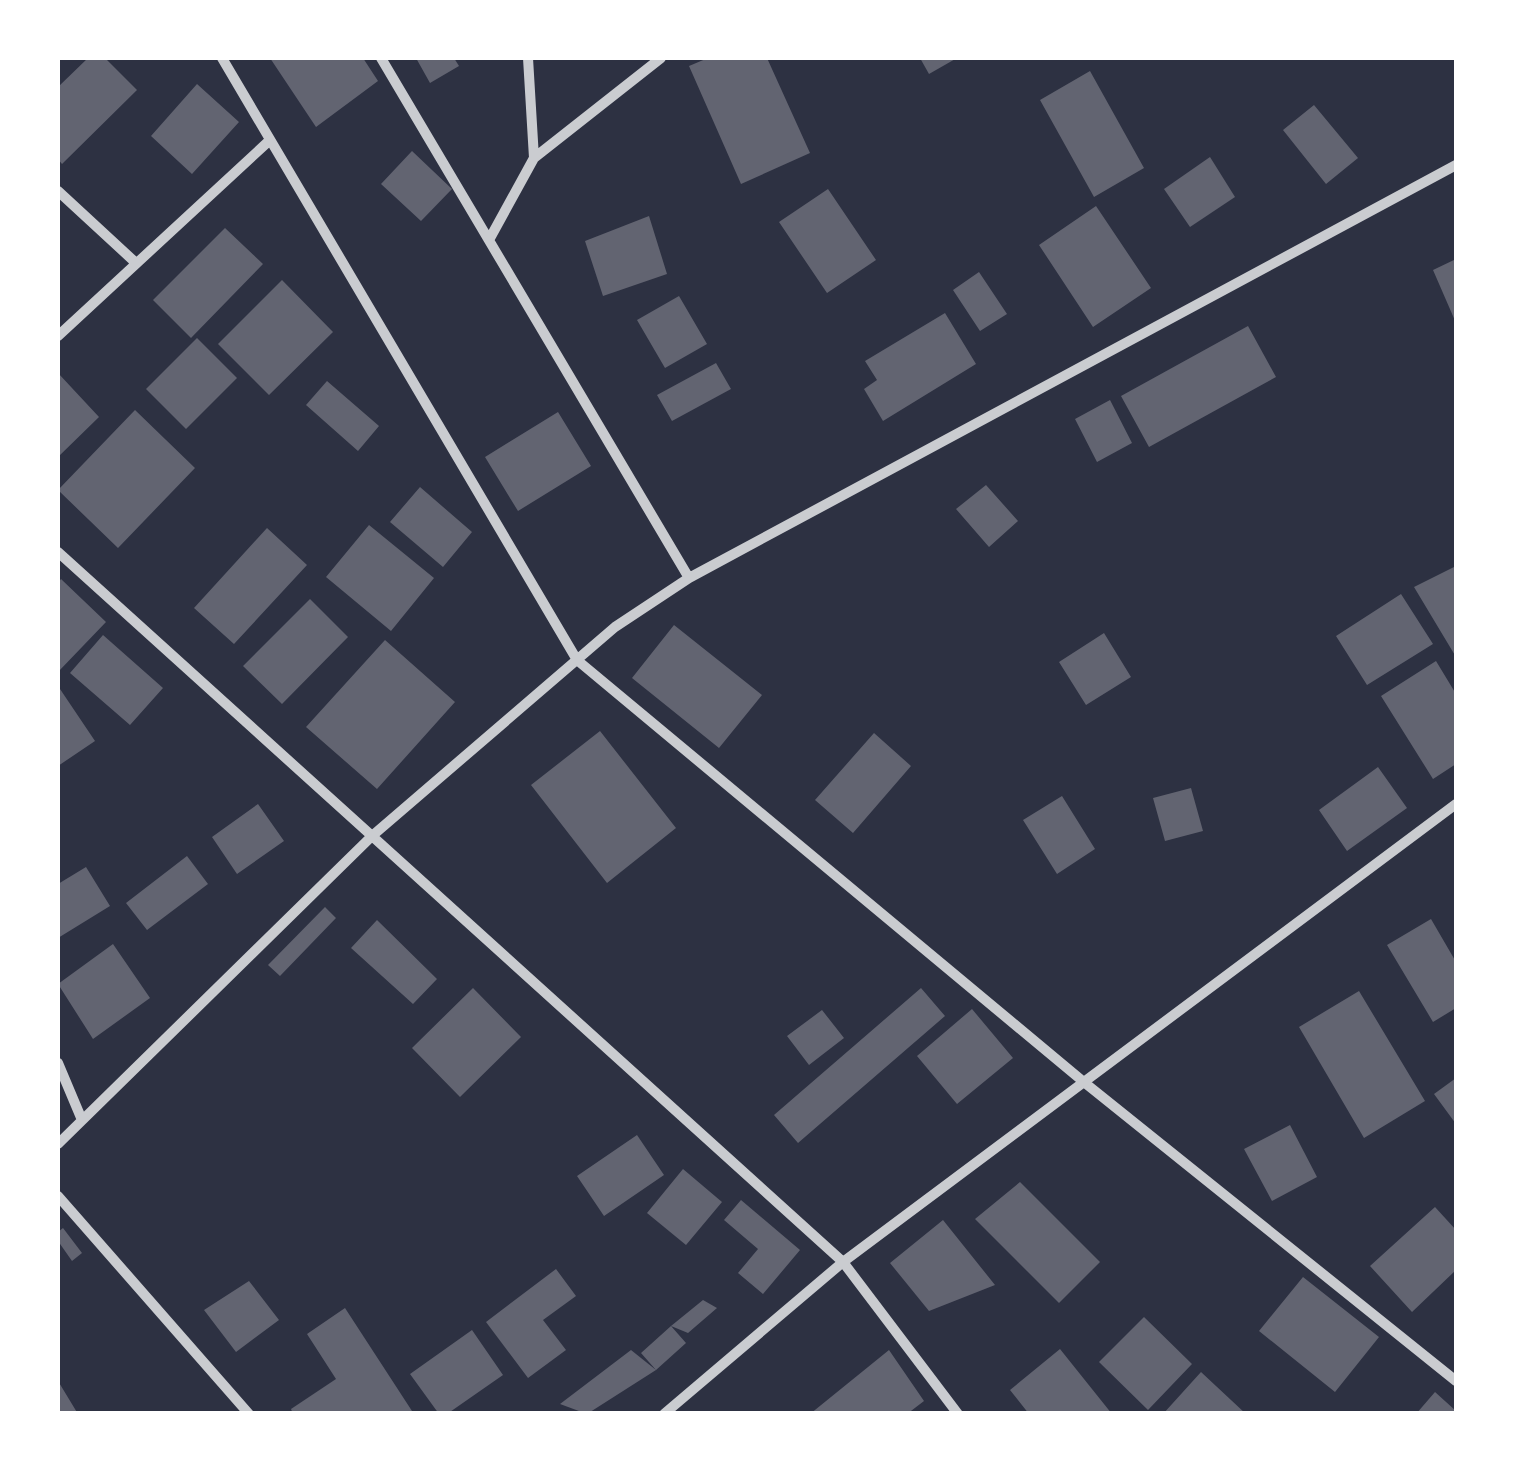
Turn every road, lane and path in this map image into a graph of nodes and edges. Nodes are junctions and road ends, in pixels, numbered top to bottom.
1 (222, 58) edge
2 (381, 58) edge
3 (528, 58) edge
4 (662, 58) edge
5 (270, 140) junction
6 (534, 158) junction
7 (1456, 165) edge
8 (58, 191) edge
9 (489, 240) junction
10 (136, 263) junction
11 (58, 336) edge
12 (58, 552) edge
13 (689, 578) junction
14 (577, 660) junction
15 (1456, 804) edge
16 (372, 836) junction
17 (58, 1063) edge
18 (1085, 1082) junction
19 (82, 1120) junction
20 (58, 1144) edge
21 (58, 1196) edge
22 (843, 1262) junction
23 (1456, 1380) edge
24 (249, 1414) edge
25 (664, 1414) edge
26 (958, 1414) edge

1 - 5 street
2 - 9 street
3 - 6 street
4 - 6 street
5 - 10 street
5 - 14 street
6 - 9 street
7 - 13 street
8 - 10 street
9 - 13 street
10 - 11 street
12 - 16 street
13 - 14 street
14 - 16 street
14 - 18 street
15 - 18 street
16 - 19 street
16 - 22 street
17 - 19 street
18 - 22 street
18 - 23 street
19 - 20 street
21 - 24 street
22 - 25 street
22 - 26 street

